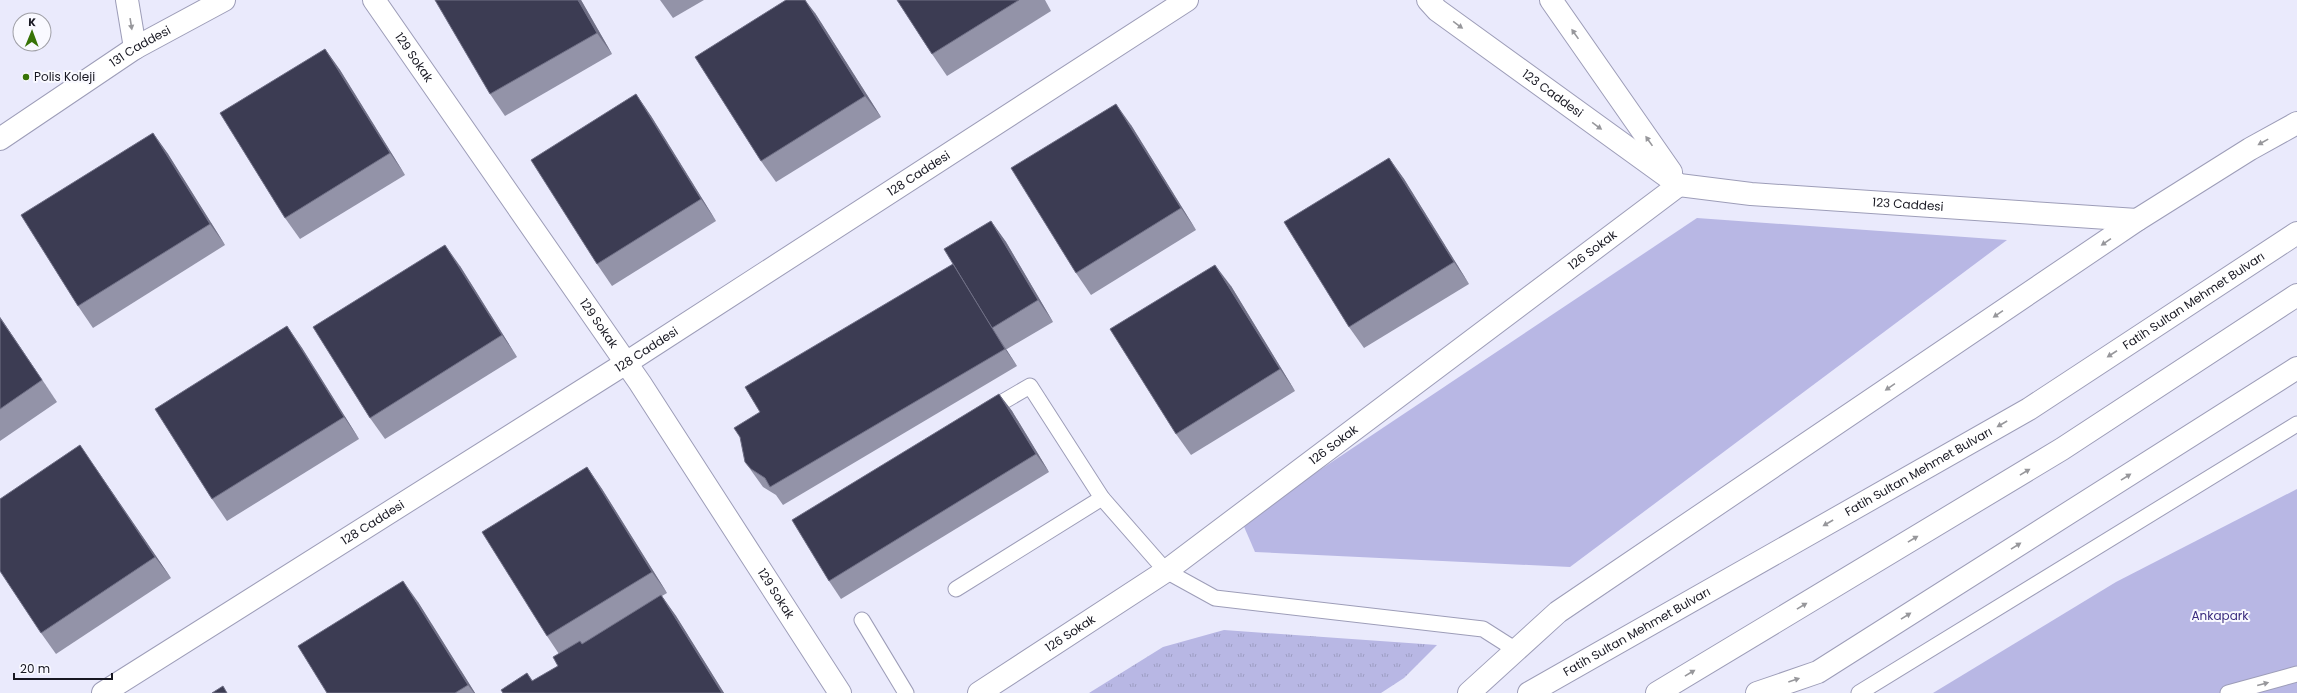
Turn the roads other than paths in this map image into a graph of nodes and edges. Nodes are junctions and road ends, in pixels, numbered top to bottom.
1 (127, 0) edge
2 (224, 0) edge
3 (374, 0) edge
4 (1187, 0) edge
5 (1428, 0) edge
6 (1552, 0) edge
7 (135, 48) junction
8 (2297, 123) edge
9 (0, 138) edge
10 (1679, 184) junction
11 (2138, 220) junction
12 (2297, 233) edge
13 (2297, 295) edge
14 (626, 363) junction
15 (2297, 368) edge
16 (976, 417) edge
17 (2297, 424) edge
18 (1102, 498) junction
19 (1166, 570) junction
20 (956, 589) dead end
21 (862, 620) dead end
22 (1516, 650) junction
23 (2297, 674) edge
24 (102, 693) edge
25 (840, 693) edge
26 (906, 693) edge
27 (979, 693) edge
28 (1468, 693) edge
29 (1529, 693) edge
30 (1657, 693) edge
31 (1757, 693) edge
32 (1859, 693) edge
33 (2228, 693) edge

1 -> 7 main road
2 - 7 main road, 131 Caddesi
3 - 14 main road, 129 Sokak
4 - 14 main road, 128 Caddesi
5 -> 10 main road, 123 Caddesi
10 -> 6 main road
7 - 9 main road, 131 Caddesi
8 -> 11 main road
10 - 11 main road, 123 Caddesi
10 - 19 main road, 126 Sokak
11 -> 22 main road
12 -> 29 main road, Fatih Sultan Mehmet Bulvarı
30 -> 13 main road
14 - 24 main road, 128 Caddesi
14 - 25 main road, 129 Sokak
31 -> 15 main road
16 - 18 lane
17 - 32 lane
18 - 19 lane
18 - 20 lane
19 - 22 lane
19 - 27 main road, 126 Sokak
21 - 26 lane
22 - 28 main road
33 -> 23 lane

